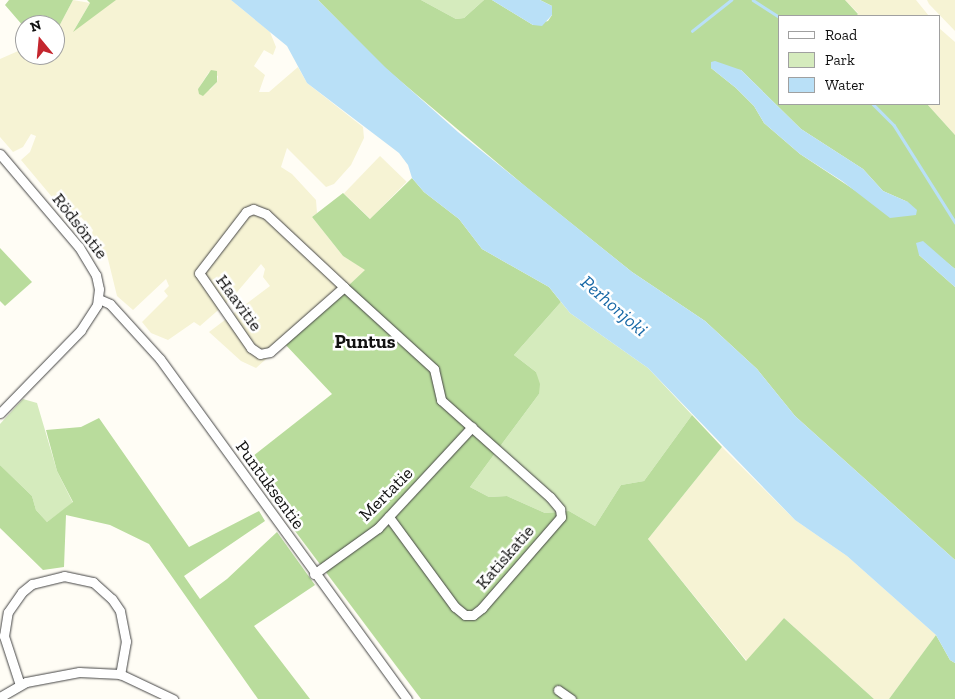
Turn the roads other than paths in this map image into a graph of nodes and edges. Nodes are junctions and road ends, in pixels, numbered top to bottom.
1 (0, 154) edge
2 (344, 287) junction
3 (99, 299) junction
4 (0, 413) edge
5 (472, 427) junction
6 (389, 517) junction
7 (314, 574) junction
8 (120, 674) junction
9 (20, 685) junction
10 (558, 690) dead end
11 (0, 697) edge
12 (173, 699) edge
13 (407, 699) edge
14 (571, 699) edge

1 - 3 street, Rödsöntie
2 - 2 street, Haavitie
2 - 5 street, Haavitie
3 - 4 street
3 - 7 street, Puntuksentie
5 - 6 street, Mertatie
5 - 6 street, Katiskatie
6 - 7 street, Mertatie
7 - 13 street, Puntuksentie
8 - 9 street
8 - 9 street
8 - 12 street
9 - 11 street
10 - 14 street

